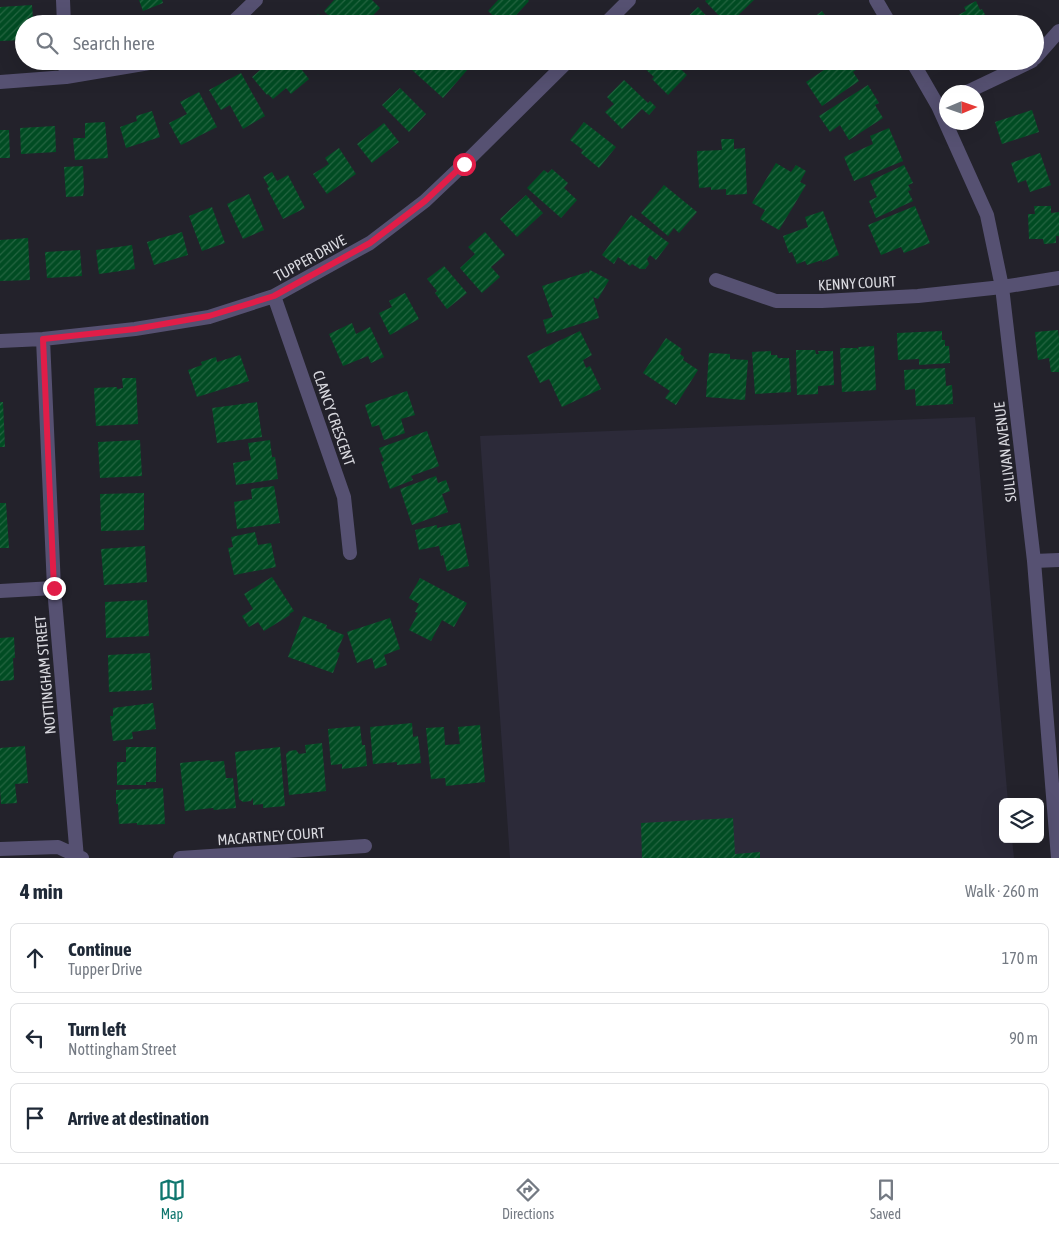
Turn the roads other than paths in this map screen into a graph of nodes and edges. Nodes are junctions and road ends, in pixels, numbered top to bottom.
1 (63, 0) edge
2 (256, 0) edge
3 (629, 0) edge
4 (876, 0) edge
5 (64, 15) edge
6 (240, 15) edge
7 (614, 15) edge
8 (885, 15) edge
9 (1059, 31) edge
10 (1044, 48) edge
11 (66, 70) edge
12 (108, 70) edge
13 (559, 70) edge
14 (918, 70) edge
15 (1013, 70) edge
16 (66, 77) junction
17 (0, 82) edge
18 (982, 85) edge
19 (939, 100) edge
20 (953, 130) edge
21 (1059, 278) edge
22 (716, 280) dead end
23 (1002, 288) junction
24 (274, 296) junction
25 (43, 339) junction
26 (0, 341) edge
27 (350, 553) dead end
28 (1059, 560) edge
29 (1034, 561) junction
30 (54, 588) junction
31 (0, 591) edge
32 (365, 846) dead end
33 (0, 850) edge
34 (1058, 850) edge
35 (79, 858) edge
36 (180, 858) edge

1 - 5 street
2 - 6 street
3 - 7 street
4 - 8 street
9 - 10 street
11 - 16 street
12 - 16 street
13 - 24 street, TUPPER DRIVE
14 - 19 street, SULLIVAN AVENUE
15 - 18 street
16 - 17 street
20 - 23 street, SULLIVAN AVENUE
21 - 23 street, KENNY COURT
22 - 23 street, KENNY COURT
23 - 29 street, SULLIVAN AVENUE
24 - 25 street, TUPPER DRIVE
24 - 27 street, CLANCY CRESCENT
25 - 26 street, TUPPER DRIVE
25 - 30 street, NOTTINGHAM STREET
28 - 29 street
29 - 34 street, SULLIVAN AVENUE
30 - 31 street
30 - 35 street, NOTTINGHAM STREET
32 - 36 street, MACARTNEY COURT
33 - 35 street

